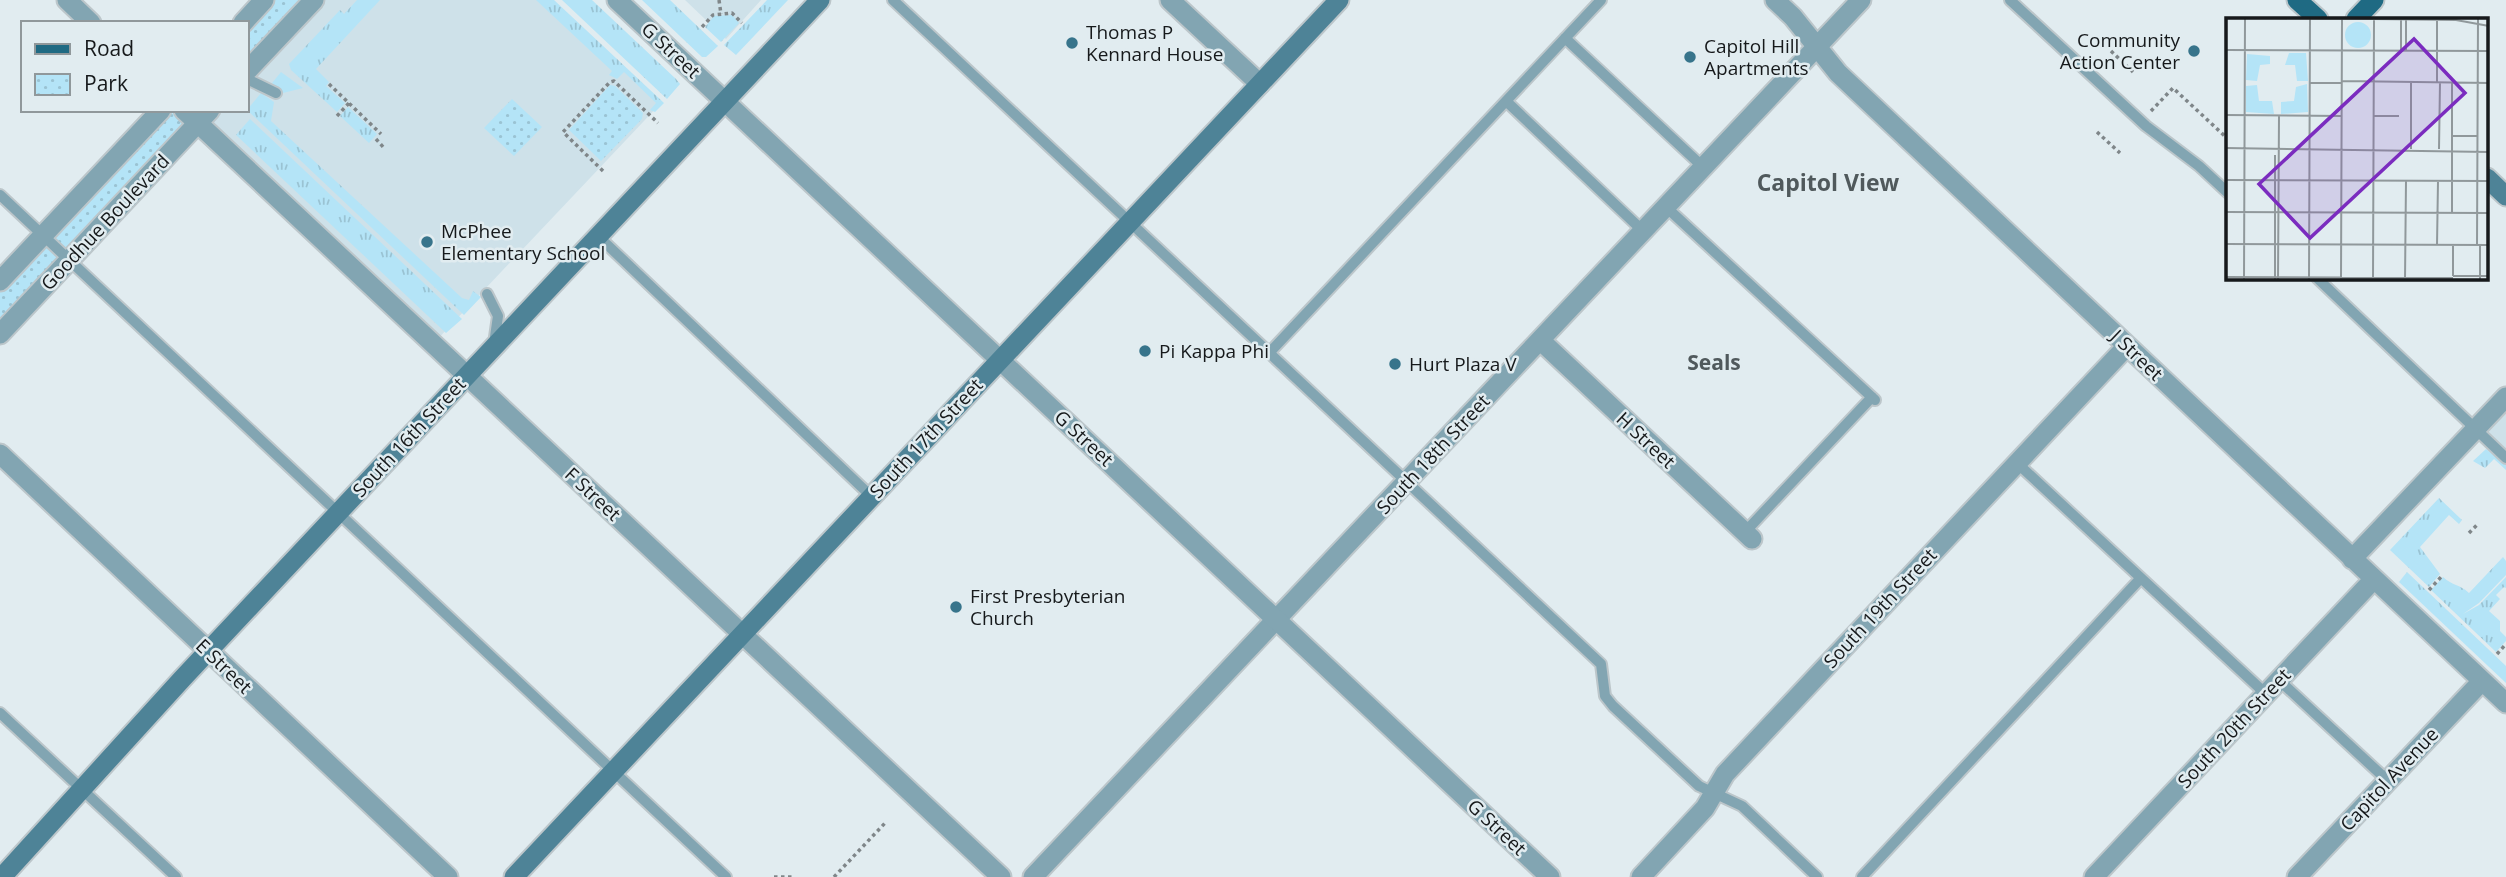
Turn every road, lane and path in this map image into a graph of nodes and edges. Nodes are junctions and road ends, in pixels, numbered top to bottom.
1 (67, 0) edge
2 (264, 0) edge
3 (314, 0) edge
4 (617, 0) edge
5 (719, 0) edge
6 (820, 0) edge
7 (893, 0) edge
8 (1170, 0) edge
9 (1339, 0) edge
10 (1601, 0) edge
11 (1776, 0) edge
12 (1861, 0) edge
13 (2010, 0) edge
14 (2297, 0) edge
15 (2374, 0) edge
16 (722, 14) junction
17 (2317, 18) edge
18 (2357, 18) edge
19 (89, 21) edge
20 (245, 21) edge
21 (742, 23) dead end
22 (702, 27) dead end
23 (1565, 38) junction
24 (1817, 47) junction
25 (2111, 51) dead end
26 (248, 70) edge
27 (2133, 72) dead end
28 (248, 79) edge
29 (329, 84) dead end
30 (1260, 84) junction
31 (276, 93) dead end
32 (725, 101) junction
33 (1506, 101) junction
34 (349, 103) junction
35 (2158, 104) dead end
36 (159, 112) edge
37 (197, 115) edge
38 (337, 116) dead end
39 (658, 123) dead end
40 (2097, 132) dead end
41 (381, 134) dead end
42 (2226, 137) edge
43 (376, 139) dead end
44 (386, 149) dead end
45 (2120, 153) dead end
46 (1703, 167) junction
47 (603, 171) dead end
48 (2488, 179) edge
49 (2226, 191) edge
50 (0, 195) edge
51 (2506, 196) edge
52 (1666, 206) junction
53 (1130, 223) junction
54 (1643, 231) junction
55 (43, 235) junction
56 (598, 236) junction
57 (69, 260) junction
58 (2319, 280) edge
59 (0, 281) edge
60 (487, 294) dead end
61 (0, 334) edge
62 (1540, 340) junction
63 (2127, 346) junction
64 (493, 347) junction
65 (1270, 352) junction
66 (1001, 359) junction
67 (467, 375) junction
68 (2506, 397) edge
69 (2476, 429) junction
70 (0, 454) edge
71 (2506, 458) edge
72 (2017, 463) junction
73 (1407, 482) junction
74 (872, 497) junction
75 (338, 514) junction
76 (2478, 524) dead end
77 (2469, 533) dead end
78 (1749, 536) joint
79 (2352, 559) junction
80 (2442, 576) dead end
81 (2140, 579) junction
82 (2374, 579) junction
83 (2429, 590) dead end
84 (1277, 619) junction
85 (742, 634) junction
86 (2506, 644) edge
87 (209, 651) junction
88 (2497, 654) dead end
89 (2482, 681) junction
90 (2273, 687) junction
91 (2506, 703) edge
92 (0, 713) edge
93 (612, 771) junction
94 (2388, 781) junction
95 (82, 789) junction
96 (1715, 792) junction
97 (886, 822) dead end
98 (2, 877) edge
99 (176, 877) edge
100 (448, 877) edge
101 (514, 877) edge
102 (726, 877) edge
103 (774, 877) edge
104 (793, 877) edge
105 (834, 877) edge
106 (1001, 877) edge
107 (1033, 877) edge
108 (1550, 877) edge
109 (1640, 877) edge
110 (1817, 877) edge
111 (1862, 877) edge
112 (2094, 877) edge
113 (2297, 877) edge

1 - 19 street
2 - 20 street
3 - 26 street
4 - 32 street, G Street
5 - 16 path
6 - 32 main road, South 16th Street
7 - 53 lane
8 - 30 street
9 - 30 main road, South 17th Street
10 - 23 lane
11 - 24 street, J Street
12 - 24 street, South 18th Street
13 - 49 lane
14 - 17 main road
15 - 18 main road
16 - 21 path
16 - 22 path
23 - 33 lane
23 - 46 lane
24 - 46 street, South 18th Street
24 - 63 street, J Street
25 - 27 path
28 - 31 lane
29 - 34 path
30 - 53 main road, South 17th Street
32 - 56 main road, South 16th Street
32 - 66 street, G Street
33 - 54 lane
33 - 65 lane
34 - 38 path
34 - 41 path
35 - 42 path
36 - 55 street, Goodhue Boulevard
37 - 57 street, Goodhue Boulevard
37 - 67 street, F Street
39 - 47 path
40 - 45 path
43 - 44 path
46 - 52 street, South 18th Street
48 - 51 main road
50 - 55 lane
52 - 54 street, South 18th Street
52 - 78 lane
53 - 65 lane
53 - 66 main road, South 17th Street
54 - 62 street, South 18th Street
55 - 57 lane
55 - 59 street, Goodhue Boulevard
56 - 64 main road, South 16th Street
56 - 74 lane
57 - 61 street, Goodhue Boulevard
57 - 75 lane
58 - 69 lane
60 - 64 lane
62 - 73 street, South 18th Street
62 - 78 street, H Street
63 - 72 street, South 19th Street
63 - 79 street, J Street
64 - 67 main road, South 16th Street
65 - 73 lane
66 - 74 main road, South 17th Street
66 - 84 street, G Street
67 - 75 main road, South 16th Street
67 - 85 street, F Street
68 - 69 street
69 - 71 lane
69 - 79 street
70 - 87 street, E Street
72 - 81 lane
72 - 96 street, South 19th Street
73 - 84 street, South 18th Street
73 - 96 lane
74 - 85 main road, South 17th Street
75 - 87 main road, South 16th Street
75 - 93 lane
76 - 77 path
79 - 82 street, J Street
80 - 83 path
81 - 90 lane
81 - 111 lane
82 - 89 street, J Street
82 - 90 street, South 20th Street
84 - 107 street, South 18th Street
84 - 108 street, G Street
85 - 93 main road, South 17th Street
85 - 106 street, F Street
86 - 88 path
87 - 95 main road, South 16th Street
87 - 100 street, E Street
89 - 91 street, J Street
89 - 94 street, Capitol Avenue
90 - 94 lane
90 - 112 street, South 20th Street
92 - 95 lane
93 - 101 main road, South 17th Street
93 - 102 lane
94 - 113 street, Capitol Avenue
95 - 98 main road, South 16th Street
95 - 99 lane
96 - 109 street, South 19th Street
96 - 110 lane
97 - 105 path
103 - 104 path

